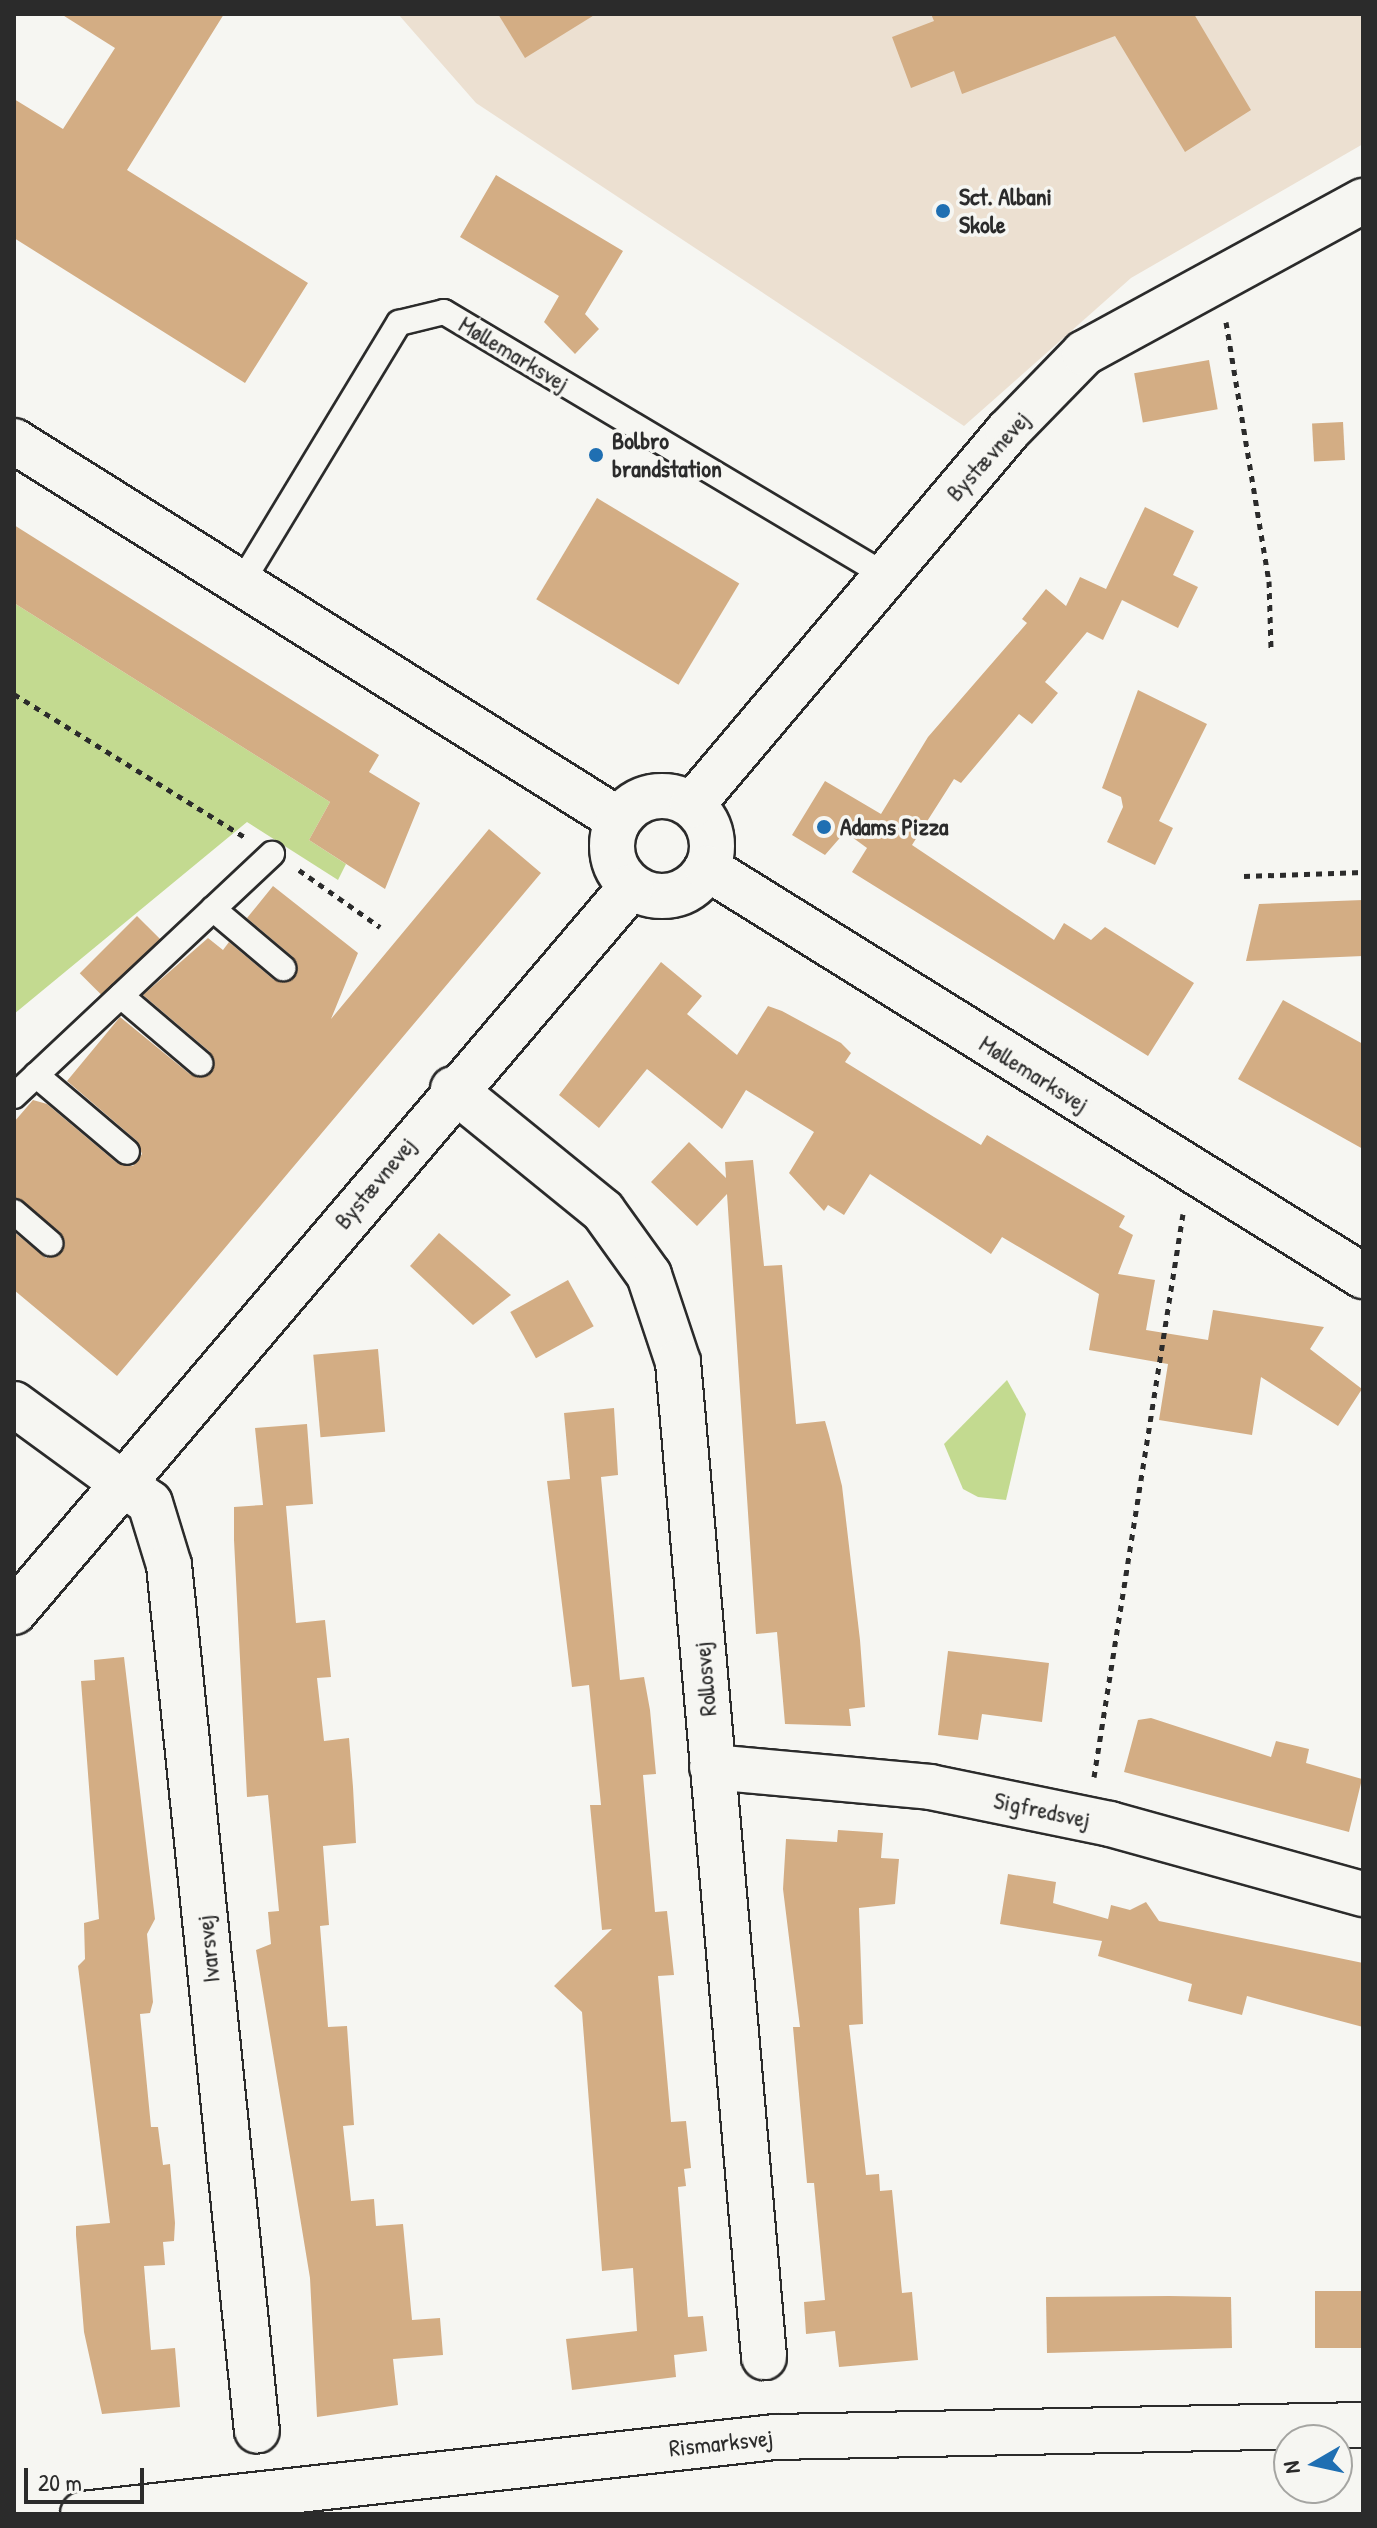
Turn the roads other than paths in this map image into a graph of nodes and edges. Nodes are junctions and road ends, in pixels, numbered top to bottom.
1 (1363, 201) edge
2 (14, 441) edge
3 (885, 575) junction
4 (242, 582) junction
5 (692, 805) junction
6 (619, 820) junction
7 (272, 854) road end
8 (707, 868) junction
9 (631, 887) junction
10 (213, 909) junction
11 (283, 968) dead end
12 (121, 996) junction
13 (200, 1063) dead end
14 (36, 1075) junction
15 (453, 1089) junction
16 (14, 1096) edge
17 (127, 1152) dead end
18 (14, 1212) edge
19 (50, 1243) dead end
20 (1363, 1276) edge
21 (14, 1404) edge
22 (123, 1484) junction
23 (22, 1595) edge
24 (712, 1767) junction
25 (1363, 1894) edge
26 (764, 2357) dead end
27 (1363, 2425) edge
28 (257, 2431) dead end
29 (258, 2502) edge
30 (83, 2514) edge

1 - 3 street, Bystævnevej
2 - 4 street
3 - 4 lane, Møllemarksvej
3 - 5 street, Bystævnevej
4 - 6 street
5 - 6 street
5 - 8 street
6 - 9 street
7 - 10 lane
8 - 9 street
8 - 20 street, Møllemarksvej
9 - 15 street, Bystævnevej
10 - 11 lane
10 - 12 lane
12 - 13 lane
12 - 14 lane
14 - 16 lane
14 - 17 lane
15 - 22 street, Bystævnevej
15 - 24 street, Rollosvej
18 - 19 lane
21 - 22 street
22 - 23 street, Bystævnevej
22 - 28 street, Ivarsvej
24 - 25 street, Sigfredsvej
24 - 26 street, Rollosvej
27 - 29 street, Rismarksvej
29 - 30 street, Rismarksvej

